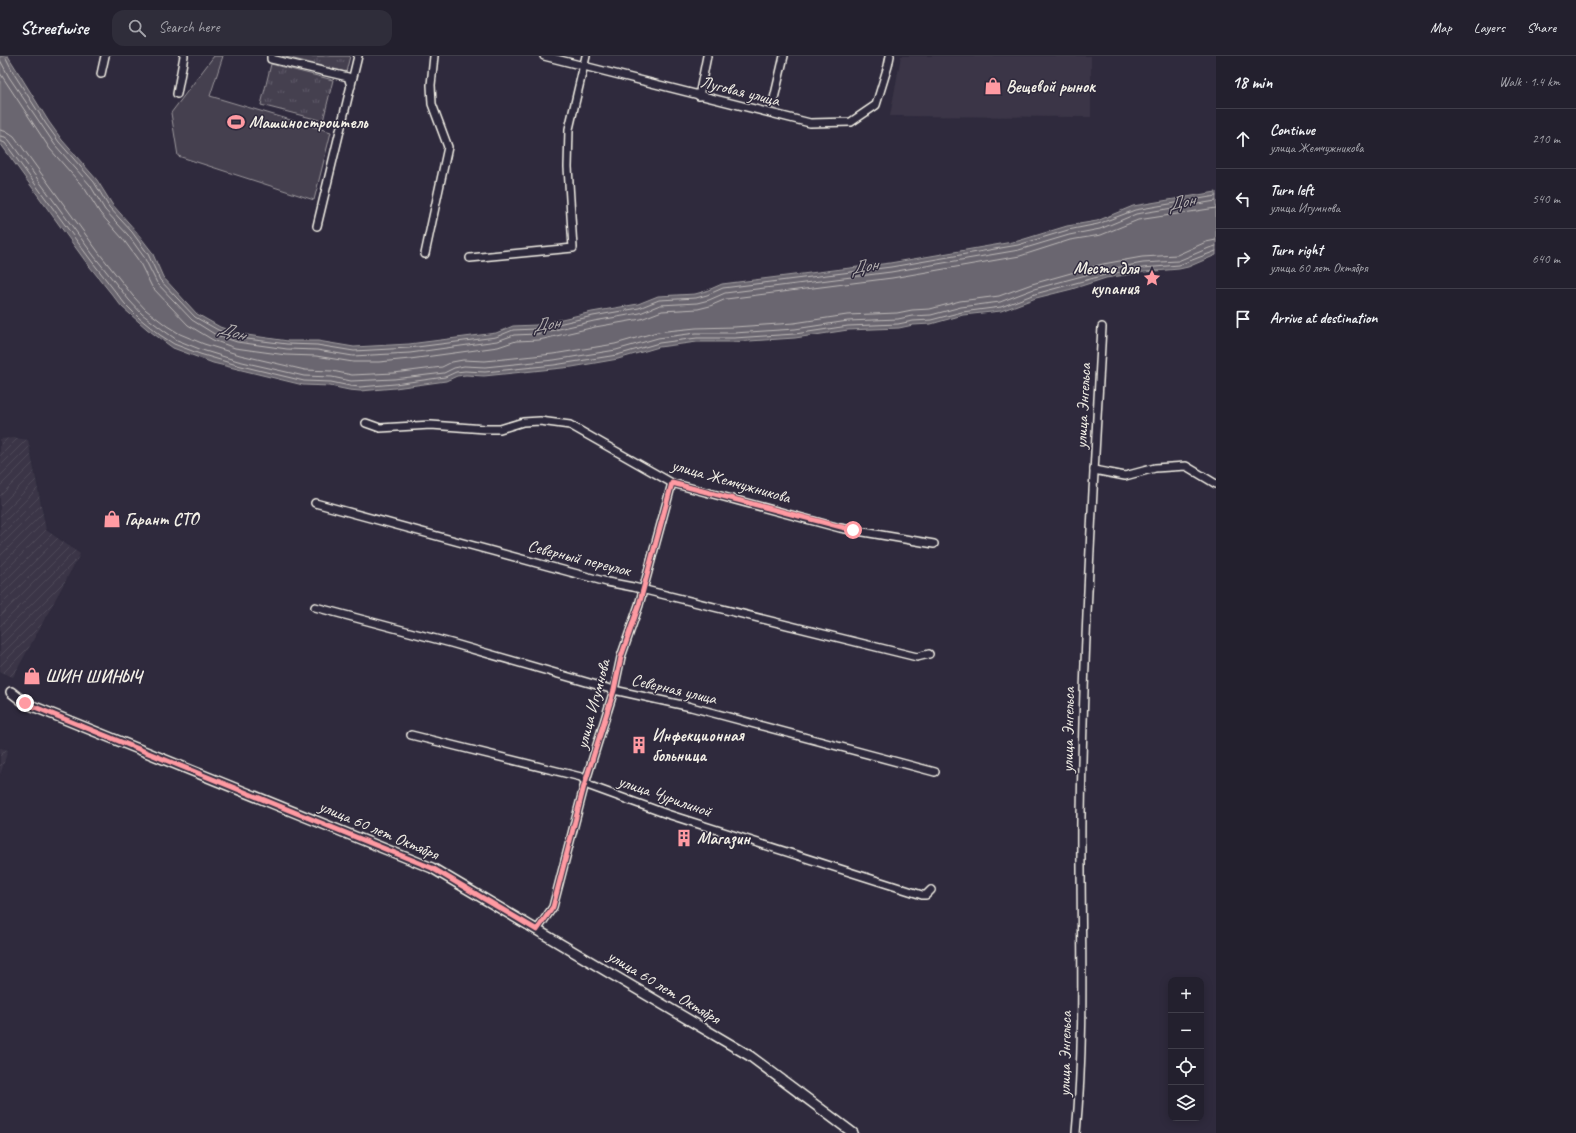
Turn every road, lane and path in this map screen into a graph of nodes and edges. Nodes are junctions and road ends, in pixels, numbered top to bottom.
1 (105, 56) edge
2 (184, 56) edge
3 (272, 56) edge
4 (358, 56) edge
5 (434, 56) edge
6 (544, 56) edge
7 (586, 56) edge
8 (707, 56) edge
9 (784, 56) edge
10 (890, 56) edge
11 (584, 66) junction
12 (101, 74) dead end
13 (351, 86) junction
14 (177, 94) dead end
15 (699, 96) junction
16 (773, 103) dead end
17 (317, 226) dead end
18 (425, 254) dead end
19 (470, 258) dead end
20 (1102, 328) dead end
21 (366, 423) dead end
22 (1094, 470) junction
23 (672, 483) junction
24 (1216, 484) edge
25 (315, 502) dead end
26 (934, 544) dead end
27 (643, 589) junction
28 (316, 607) dead end
29 (930, 654) dead end
30 (614, 690) junction
31 (11, 692) dead end
32 (411, 735) dead end
33 (935, 772) dead end
34 (586, 782) junction
35 (931, 890) dead end
36 (537, 930) junction
37 (853, 1133) edge
38 (1076, 1133) edge

1 - 12 street
2 - 14 street
3 - 13 street
4 - 13 street
5 - 18 street
6 - 11 street, Луговая улица
7 - 11 street
8 - 15 street
9 - 16 street
10 - 15 street, Луговая улица
11 - 15 street, Луговая улица
11 - 19 street
13 - 17 street
20 - 22 street, улица Энгельса
21 - 23 street, улица Жемчужникова
22 - 24 street
22 - 38 street, улица Энгельса
23 - 26 street, улица Жемчужникова
23 - 27 street, улица Игумнова
25 - 27 street, Северный переулок
27 - 29 street, Северный переулок
27 - 30 street, улица Игумнова
28 - 30 street, Северная улица
30 - 33 street, Северная улица
30 - 34 street, улица Игумнова
31 - 36 street, улица 60 лет Октября
32 - 34 street, улица Чурилиной
34 - 35 street, улица Чурилиной
34 - 36 street, улица Игумнова
36 - 37 street, улица 60 лет Октября

